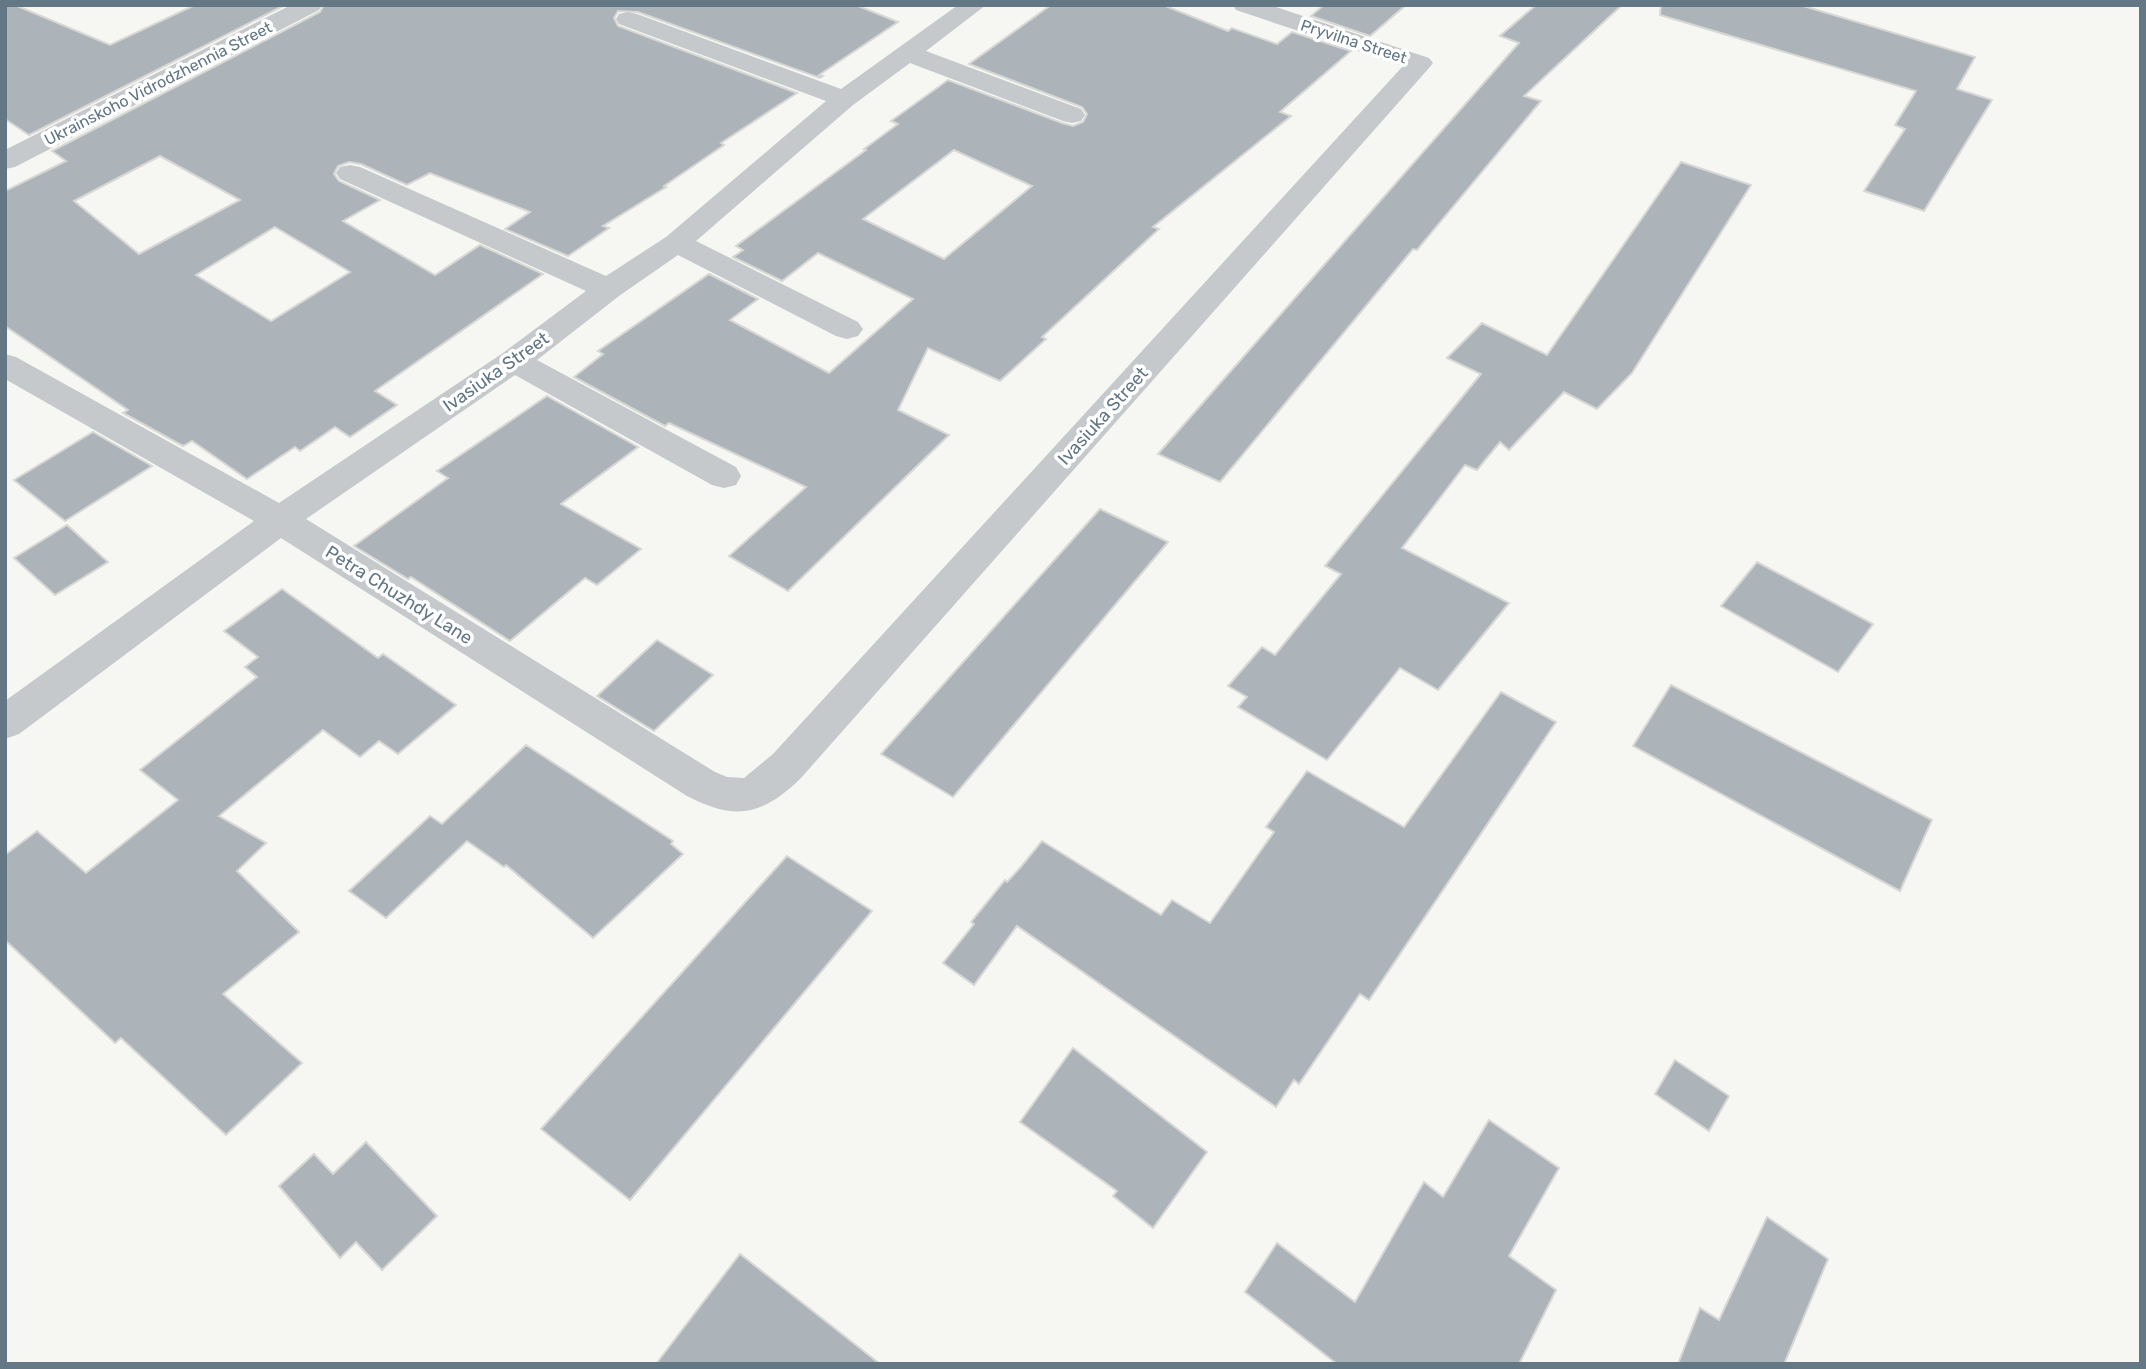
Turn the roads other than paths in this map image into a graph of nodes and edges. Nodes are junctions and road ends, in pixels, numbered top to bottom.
1 (310, 5) edge
2 (974, 5) edge
3 (1245, 5) edge
4 (628, 19) dead end
5 (907, 53) junction
6 (1419, 65) joint
7 (844, 99) junction
8 (1072, 115) dead end
9 (5, 162) edge
10 (351, 173) dead end
11 (676, 243) junction
12 (608, 289) junction
13 (847, 329) dead end
14 (514, 361) junction
15 (5, 365) edge
16 (724, 476) dead end
17 (280, 520) junction
18 (5, 723) edge
19 (787, 766) joint

1 - 9 street, Ukrainskoho Vidrodzhennia Street
2 - 5 street, Ivasiuka Street
3 - 6 street, Pryvilna Street
4 - 7 street
5 - 7 street, Ivasiuka Street
5 - 8 street
6 - 19 street, Ivasiuka Street
7 - 11 street, Ivasiuka Street
10 - 12 street
11 - 12 street, Ivasiuka Street
11 - 13 street
12 - 14 street, Ivasiuka Street
14 - 16 street
14 - 17 street, Ivasiuka Street
15 - 17 street, Petra Chuzhdy Lane
17 - 18 street, Ivasiuka Street
17 - 19 street, Petra Chuzhdy Lane

